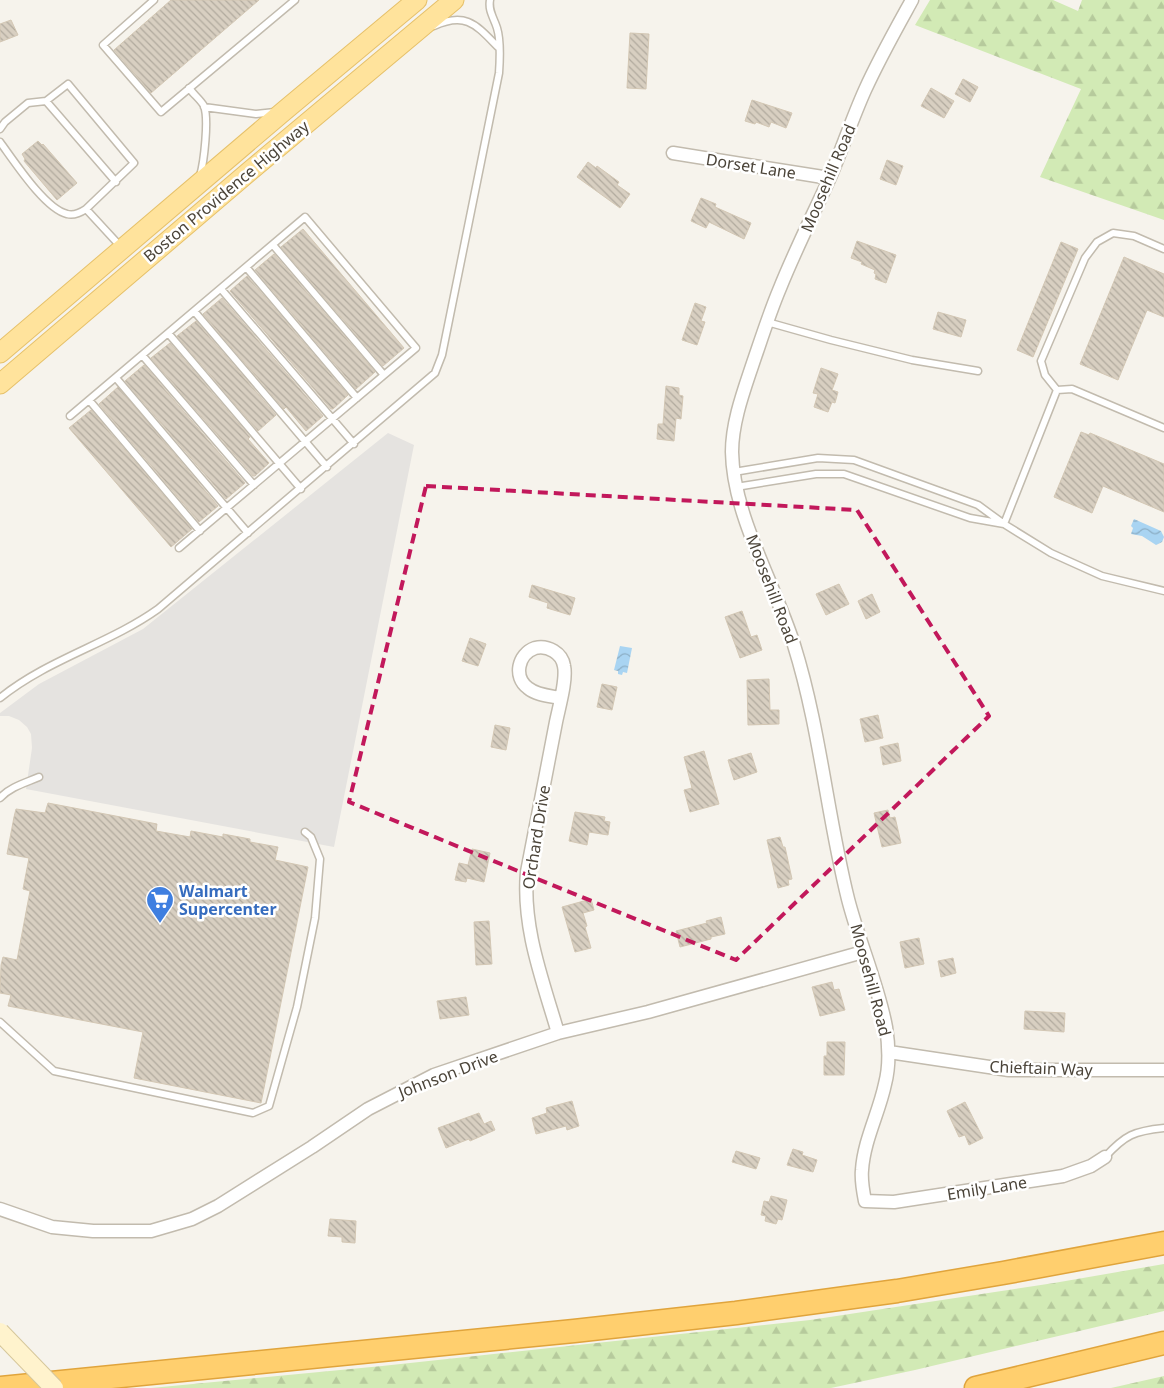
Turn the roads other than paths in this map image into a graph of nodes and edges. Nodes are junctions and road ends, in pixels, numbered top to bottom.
1 (154, 0) edge
2 (295, 0) edge
3 (418, 0) edge
4 (454, 0) edge
5 (490, 0) edge
6 (912, 0) edge
7 (410, 36) junction
8 (498, 48) junction
9 (189, 88) junction
10 (46, 101) junction
11 (204, 107) junction
12 (284, 111) junction
13 (0, 129) edge
14 (0, 142) edge
15 (673, 153) dead end
16 (830, 178) junction
17 (116, 182) junction
18 (198, 184) junction
19 (86, 209) junction
20 (272, 244) junction
21 (122, 249) junction
22 (1164, 249) edge
23 (246, 267) junction
24 (221, 289) junction
25 (194, 311) junction
26 (767, 322) junction
27 (168, 333) junction
28 (0, 353) edge
29 (142, 355) junction
30 (978, 370) dead end
31 (384, 375) junction
32 (116, 378) junction
33 (0, 384) edge
34 (1056, 390) junction
35 (357, 398) junction
36 (89, 400) junction
37 (70, 416) dead end
38 (332, 419) junction
39 (1164, 428) edge
40 (305, 442) junction
41 (354, 444) junction
42 (279, 464) junction
43 (327, 467) junction
44 (734, 472) junction
45 (254, 485) junction
46 (736, 487) junction
47 (301, 489) junction
48 (227, 508) junction
49 (1004, 524) junction
50 (200, 531) junction
51 (248, 533) junction
52 (179, 548) dead end
53 (1164, 591) edge
54 (0, 698) edge
55 (560, 698) dead end
56 (39, 777) dead end
57 (0, 798) edge
58 (304, 832) dead end
59 (863, 952) junction
60 (0, 1022) edge
61 (558, 1033) junction
62 (889, 1052) junction
63 (1164, 1070) edge
64 (1164, 1128) edge
65 (1105, 1157) joint
66 (865, 1201) joint
67 (0, 1209) edge
68 (1164, 1243) edge
69 (0, 1332) edge
70 (1164, 1343) edge
71 (0, 1388) edge
72 (54, 1388) edge
73 (976, 1388) edge

1 - 9 lane
2 - 9 lane
3 - 12 main road, Boston Providence Highway
4 - 7 main road, Boston Providence Highway
5 - 8 lane
6 - 16 street, Moosehill Road
7 - 8 lane
7 - 33 main road, Boston Providence Highway
8 - 41 lane
9 - 11 lane
10 - 13 lane
10 - 17 lane
10 - 17 lane
11 - 12 lane
11 - 18 lane
12 - 18 main road, Boston Providence Highway
14 - 19 lane
15 - 16 street, Dorset Lane
16 - 26 street, Moosehill Road
17 - 19 lane
18 - 21 main road, Boston Providence Highway
19 - 21 lane
20 - 23 lane
20 - 31 lane
20 - 31 lane
21 - 28 main road, Boston Providence Highway
22 - 34 lane
23 - 24 lane
23 - 35 lane
24 - 25 lane
24 - 38 lane
25 - 27 lane
25 - 40 lane
26 - 30 lane
26 - 44 street, Moosehill Road
27 - 29 lane
27 - 42 lane
29 - 32 lane
29 - 45 lane
31 - 35 lane
32 - 36 lane
32 - 48 lane
34 - 39 lane
34 - 49 lane
35 - 38 lane
36 - 37 lane
36 - 50 lane
38 - 40 lane
38 - 41 lane
40 - 42 lane
40 - 43 lane
41 - 43 lane
42 - 45 lane
42 - 47 lane
43 - 47 lane
44 - 46 street, Moosehill Road
44 - 49 lane
45 - 48 lane
46 - 49 lane
46 - 59 street, Moosehill Road
47 - 51 lane
48 - 50 lane
48 - 51 lane
49 - 53 lane
50 - 52 lane
51 - 54 lane
55 - 61 street, Orchard Drive
56 - 57 lane
58 - 60 lane
59 - 61 street, Johnson Drive
59 - 62 street, Moosehill Road
61 - 67 street, Johnson Drive
62 - 63 street, Chieftain Way
62 - 66 street, Moosehill Road
64 - 65 lane
65 - 66 street, Emily Lane
68 - 71 highway
69 - 72 main road, bridge
70 - 73 highway

